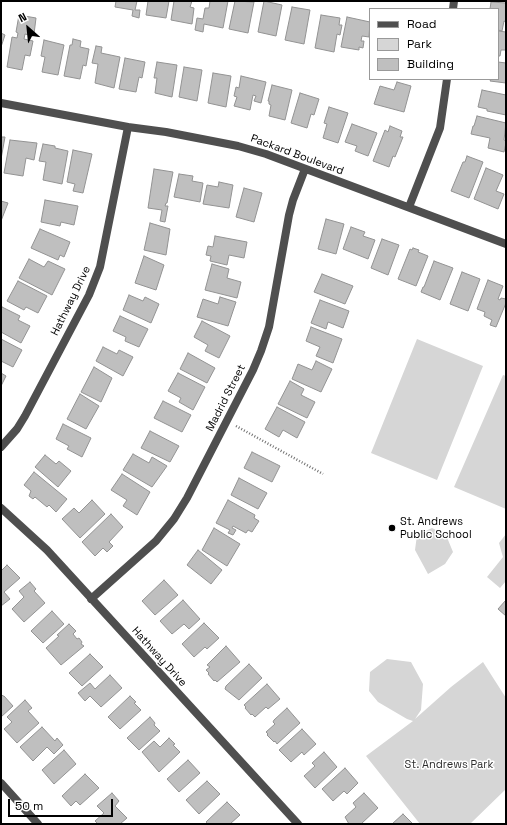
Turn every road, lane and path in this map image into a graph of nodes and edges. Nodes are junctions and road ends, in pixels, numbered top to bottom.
1 (447, 80) edge
2 (1, 103) edge
3 (128, 127) junction
4 (305, 170) junction
5 (409, 206) junction
6 (506, 244) edge
7 (226, 421) junction
8 (1, 447) edge
9 (323, 474) dead end
10 (1, 508) edge
11 (91, 599) junction
12 (1, 783) edge
13 (38, 824) edge
14 (298, 824) edge

1 - 5 street
2 - 3 street, Packard Boulevard
3 - 4 street, Packard Boulevard
3 - 8 street, Hathway Drive
4 - 5 street, Packard Boulevard
4 - 7 street, Madrid Street
5 - 6 street, Packard Boulevard
7 - 9 path
7 - 11 street, Madrid Street
10 - 11 street, Hathway Drive
11 - 14 street, Hathway Drive
12 - 13 street

